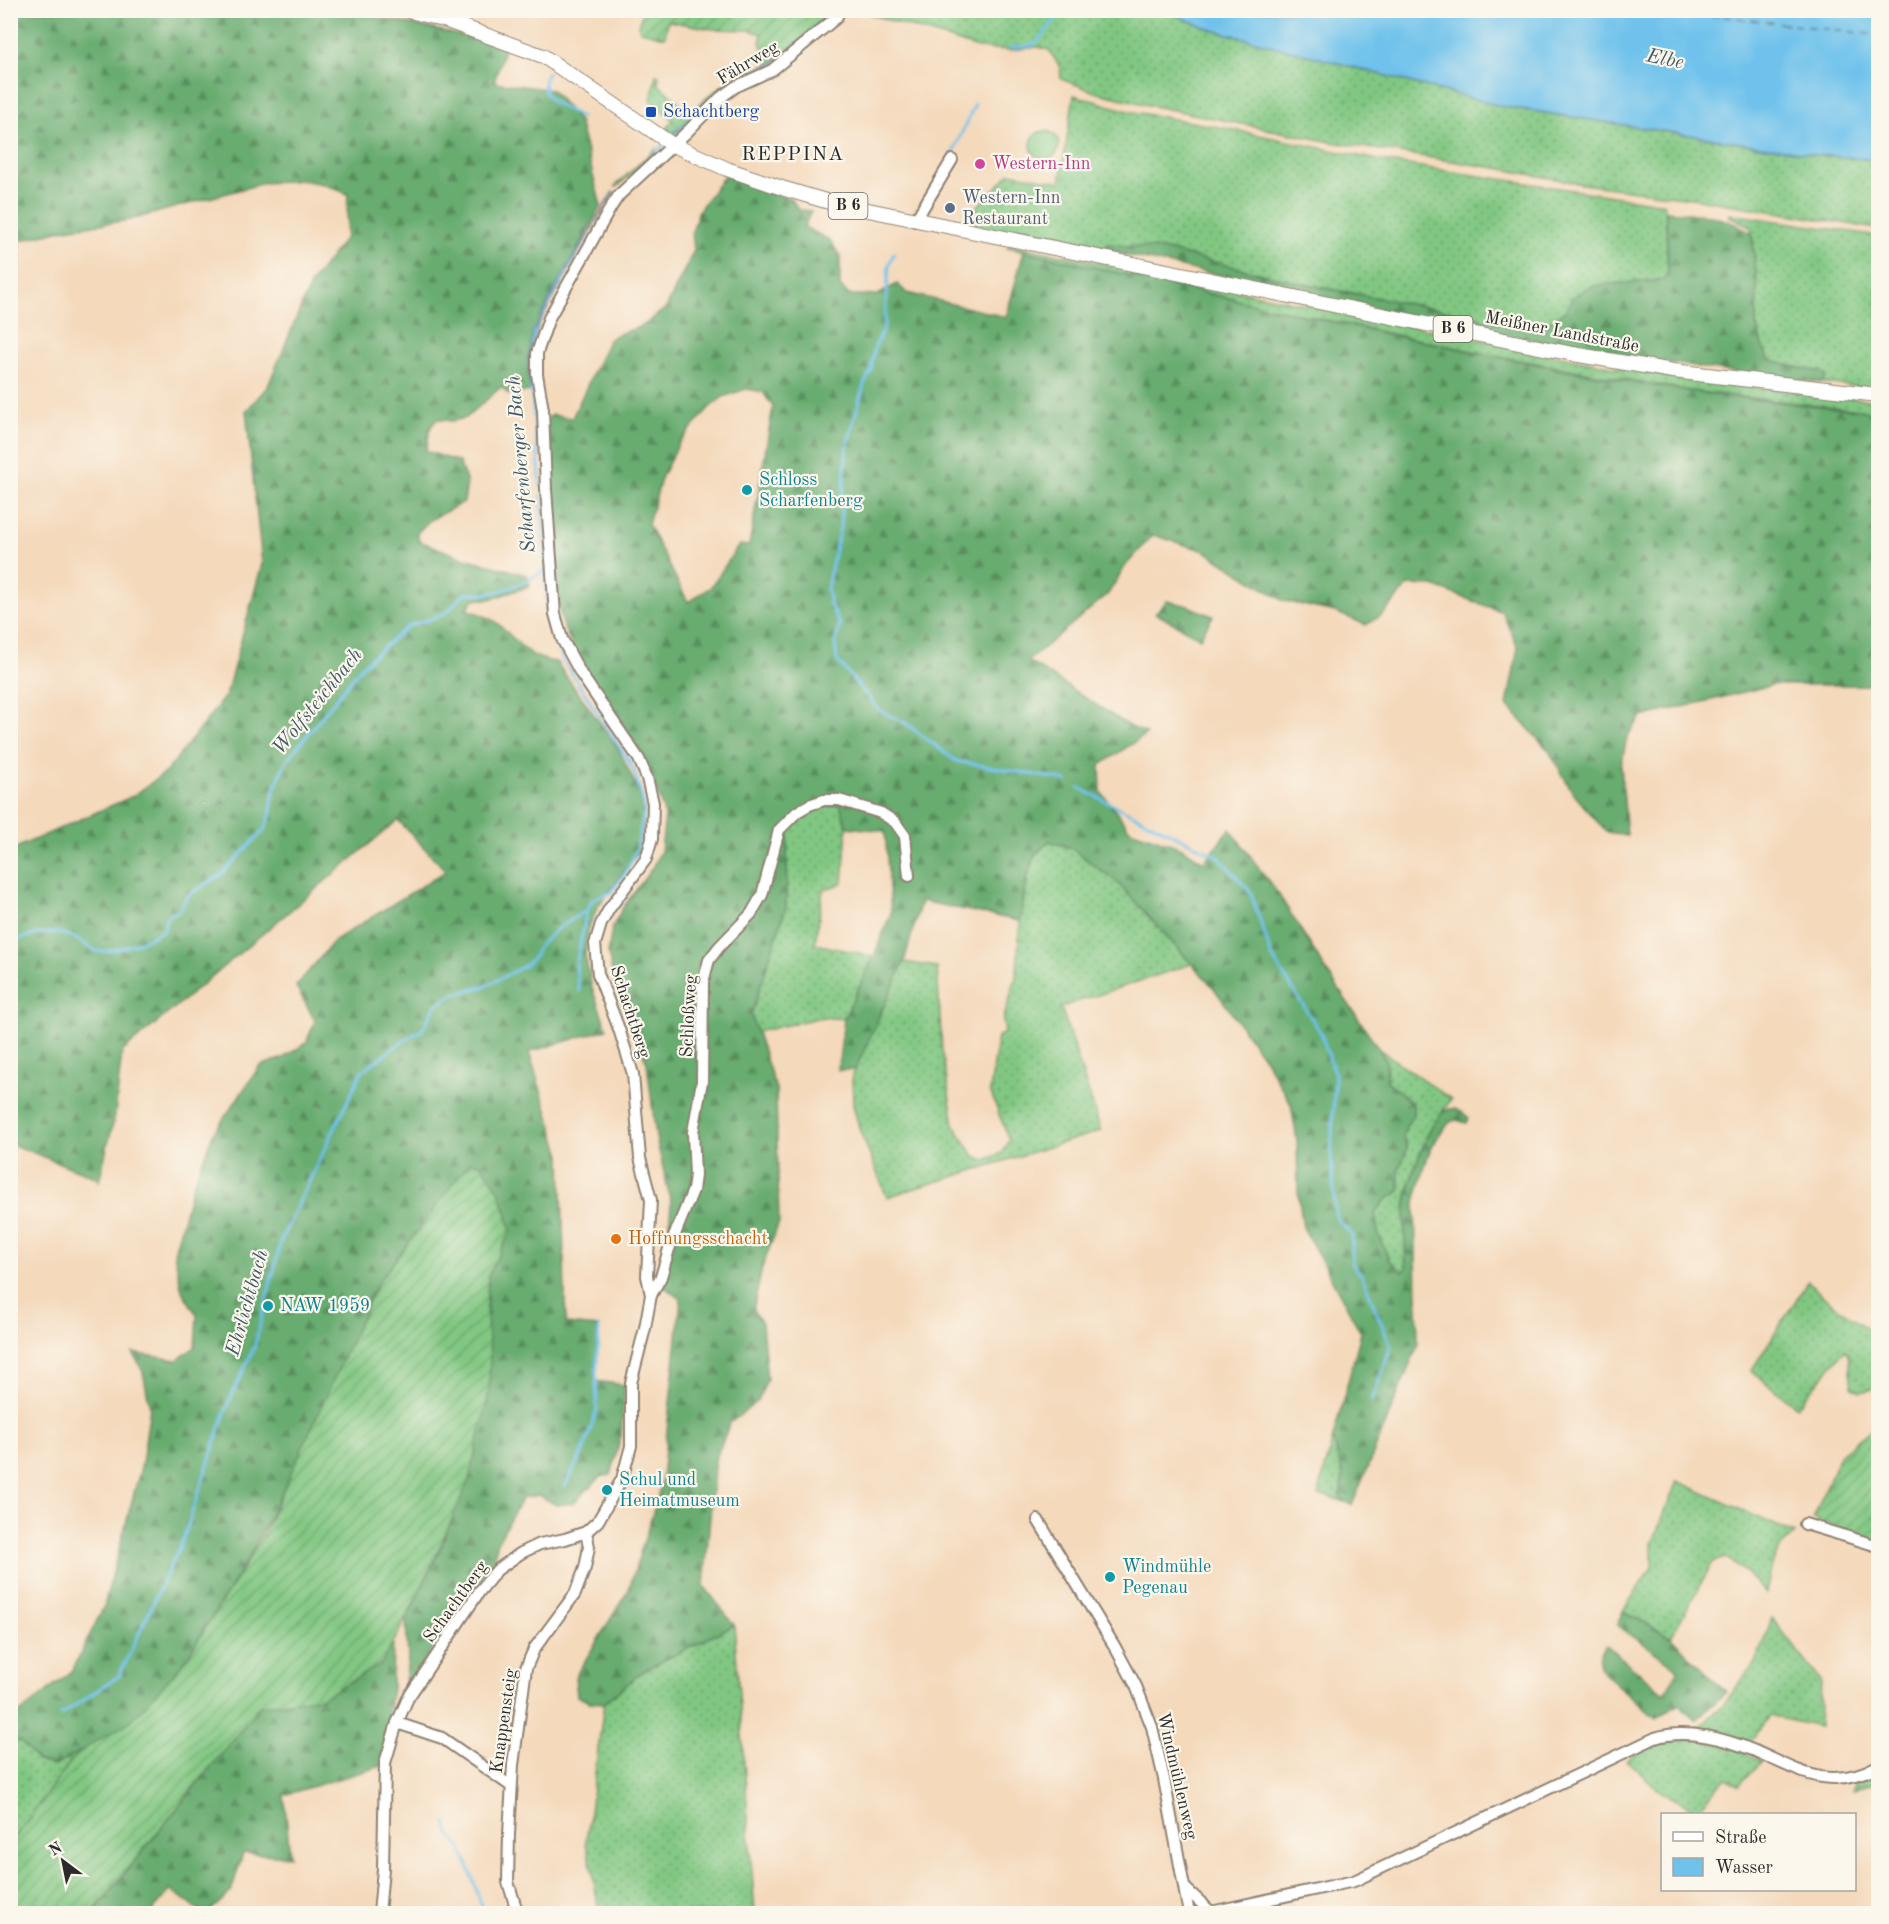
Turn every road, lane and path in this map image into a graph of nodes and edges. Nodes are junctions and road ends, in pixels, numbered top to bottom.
1 (407, 10) edge
2 (840, 10) edge
3 (668, 142) junction
4 (952, 160) dead end
5 (915, 221) junction
6 (1878, 395) edge
7 (909, 876) dead end
8 (651, 1295) junction
9 (1038, 1520) dead end
10 (1805, 1524) dead end
11 (586, 1532) junction
12 (1878, 1546) edge
13 (396, 1723) junction
14 (1878, 1766) edge
15 (511, 1786) junction
16 (1185, 1888) junction
17 (1207, 1913) edge
18 (379, 1914) edge
19 (518, 1914) edge
20 (1189, 1914) edge

1 - 3 main road, B 6
2 - 3 street, Fährweg
3 - 5 main road, B 6
3 - 8 street, Schachtberg
4 - 5 street
5 - 6 main road, Meißner Landstraße / B 6
7 - 8 street, Schloßweg
8 - 11 street, Schachtberg
9 - 16 street, Windmühlenweg
10 - 12 street
11 - 13 street, Schachtberg
11 - 15 street, Knappensteig
13 - 15 street
13 - 18 street, Schachtberg
14 - 17 street
15 - 19 street, Knappensteig
16 - 17 street
16 - 20 street, Windmühlenweg

